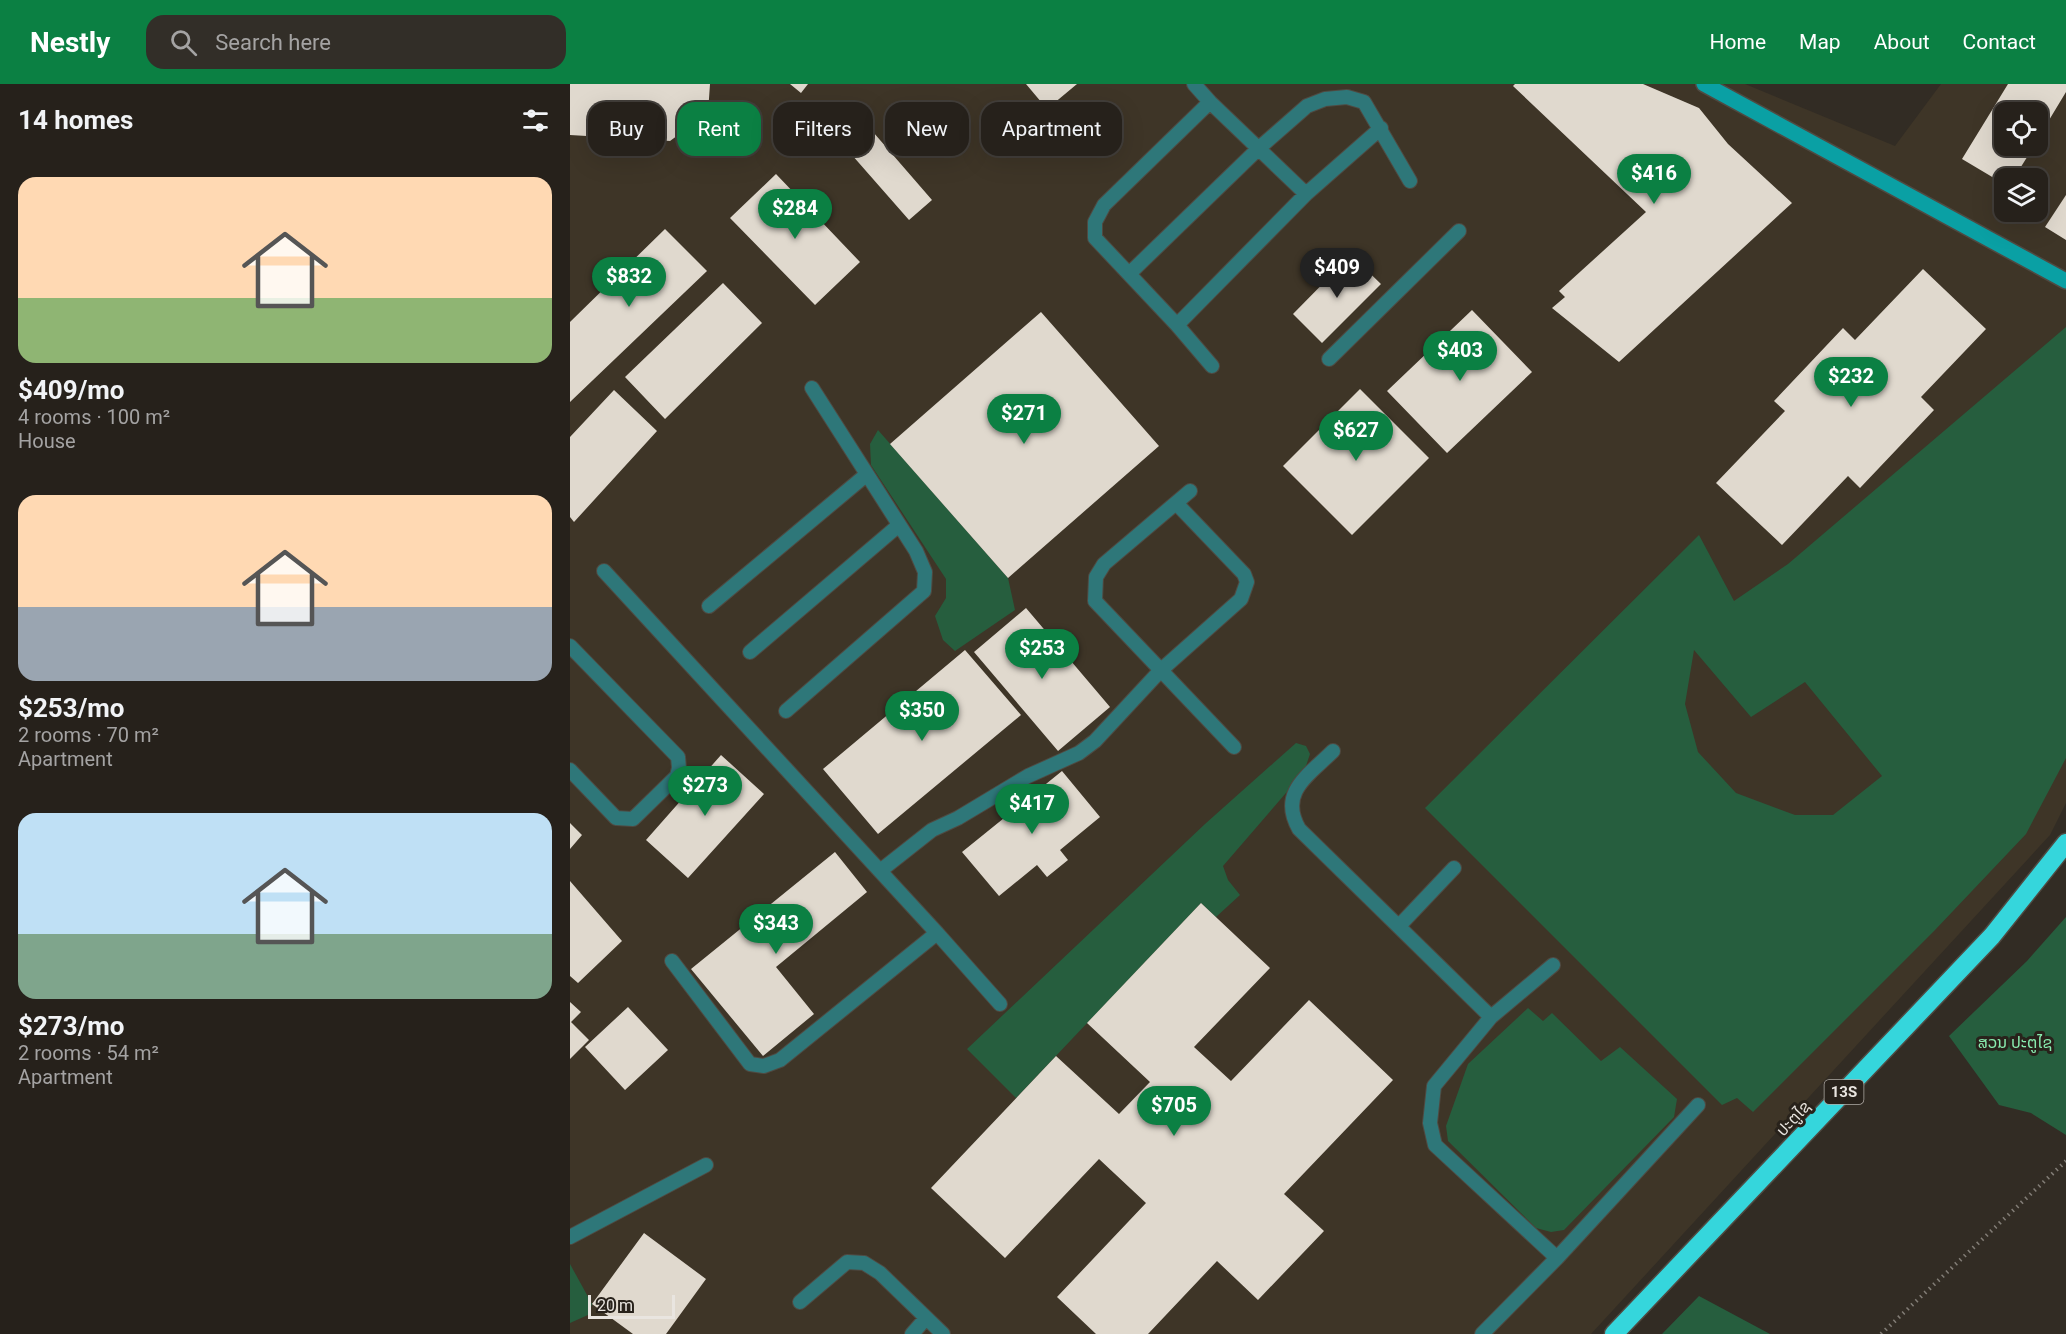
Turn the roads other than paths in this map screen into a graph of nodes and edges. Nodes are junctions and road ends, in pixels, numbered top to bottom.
1 (1194, 84) edge
2 (1704, 84) edge
3 (1210, 102) junction
4 (1380, 128) junction
5 (1258, 149) junction
6 (1410, 182) dead end
7 (1306, 194) junction
8 (1459, 231) dead end
9 (1130, 273) junction
10 (2066, 281) edge
11 (1177, 325) junction
12 (1329, 358) dead end
13 (1212, 366) dead end
14 (812, 388) dead end
15 (866, 474) junction
16 (1190, 491) dead end
17 (1176, 503) junction
18 (899, 525) junction
19 (604, 571) dead end
20 (709, 606) dead end
21 (570, 646) edge
22 (750, 652) dead end
23 (1160, 672) junction
24 (786, 711) dead end
25 (1234, 747) dead end
26 (1333, 751) dead end
27 (570, 771) edge
28 (2066, 843) edge
29 (1454, 868) dead end
30 (880, 871) junction
31 (1399, 926) junction
32 (937, 933) junction
33 (672, 961) dead end
34 (1553, 964) dead end
35 (1000, 1004) dead end
36 (1491, 1017) junction
37 (1698, 1105) dead end
38 (706, 1165) dead end
39 (570, 1237) edge
40 (1557, 1258) junction
41 (800, 1302) dead end
42 (926, 1318) junction
43 (912, 1334) edge
44 (943, 1334) edge
45 (1482, 1334) edge
46 (1614, 1334) edge

1 - 3 lane
2 - 10 street
3 - 5 lane
3 - 9 lane
4 - 5 lane
4 - 6 lane
4 - 7 lane
5 - 7 lane
5 - 9 lane
7 - 11 lane
8 - 12 lane
9 - 11 lane
11 - 13 lane
14 - 15 lane
15 - 18 lane
15 - 20 lane
16 - 17 lane
17 - 23 lane
17 - 23 lane
18 - 22 lane
18 - 24 lane
19 - 30 lane
21 - 27 lane
23 - 25 lane
23 - 30 lane
26 - 31 lane
28 - 46 highway, ປະຕູໄຊ / 13S
29 - 31 lane
30 - 32 lane
31 - 36 lane
32 - 33 lane
32 - 35 lane
34 - 36 lane
36 - 40 lane
37 - 40 lane
38 - 39 lane
40 - 45 lane
41 - 42 lane
42 - 43 lane
42 - 44 lane

